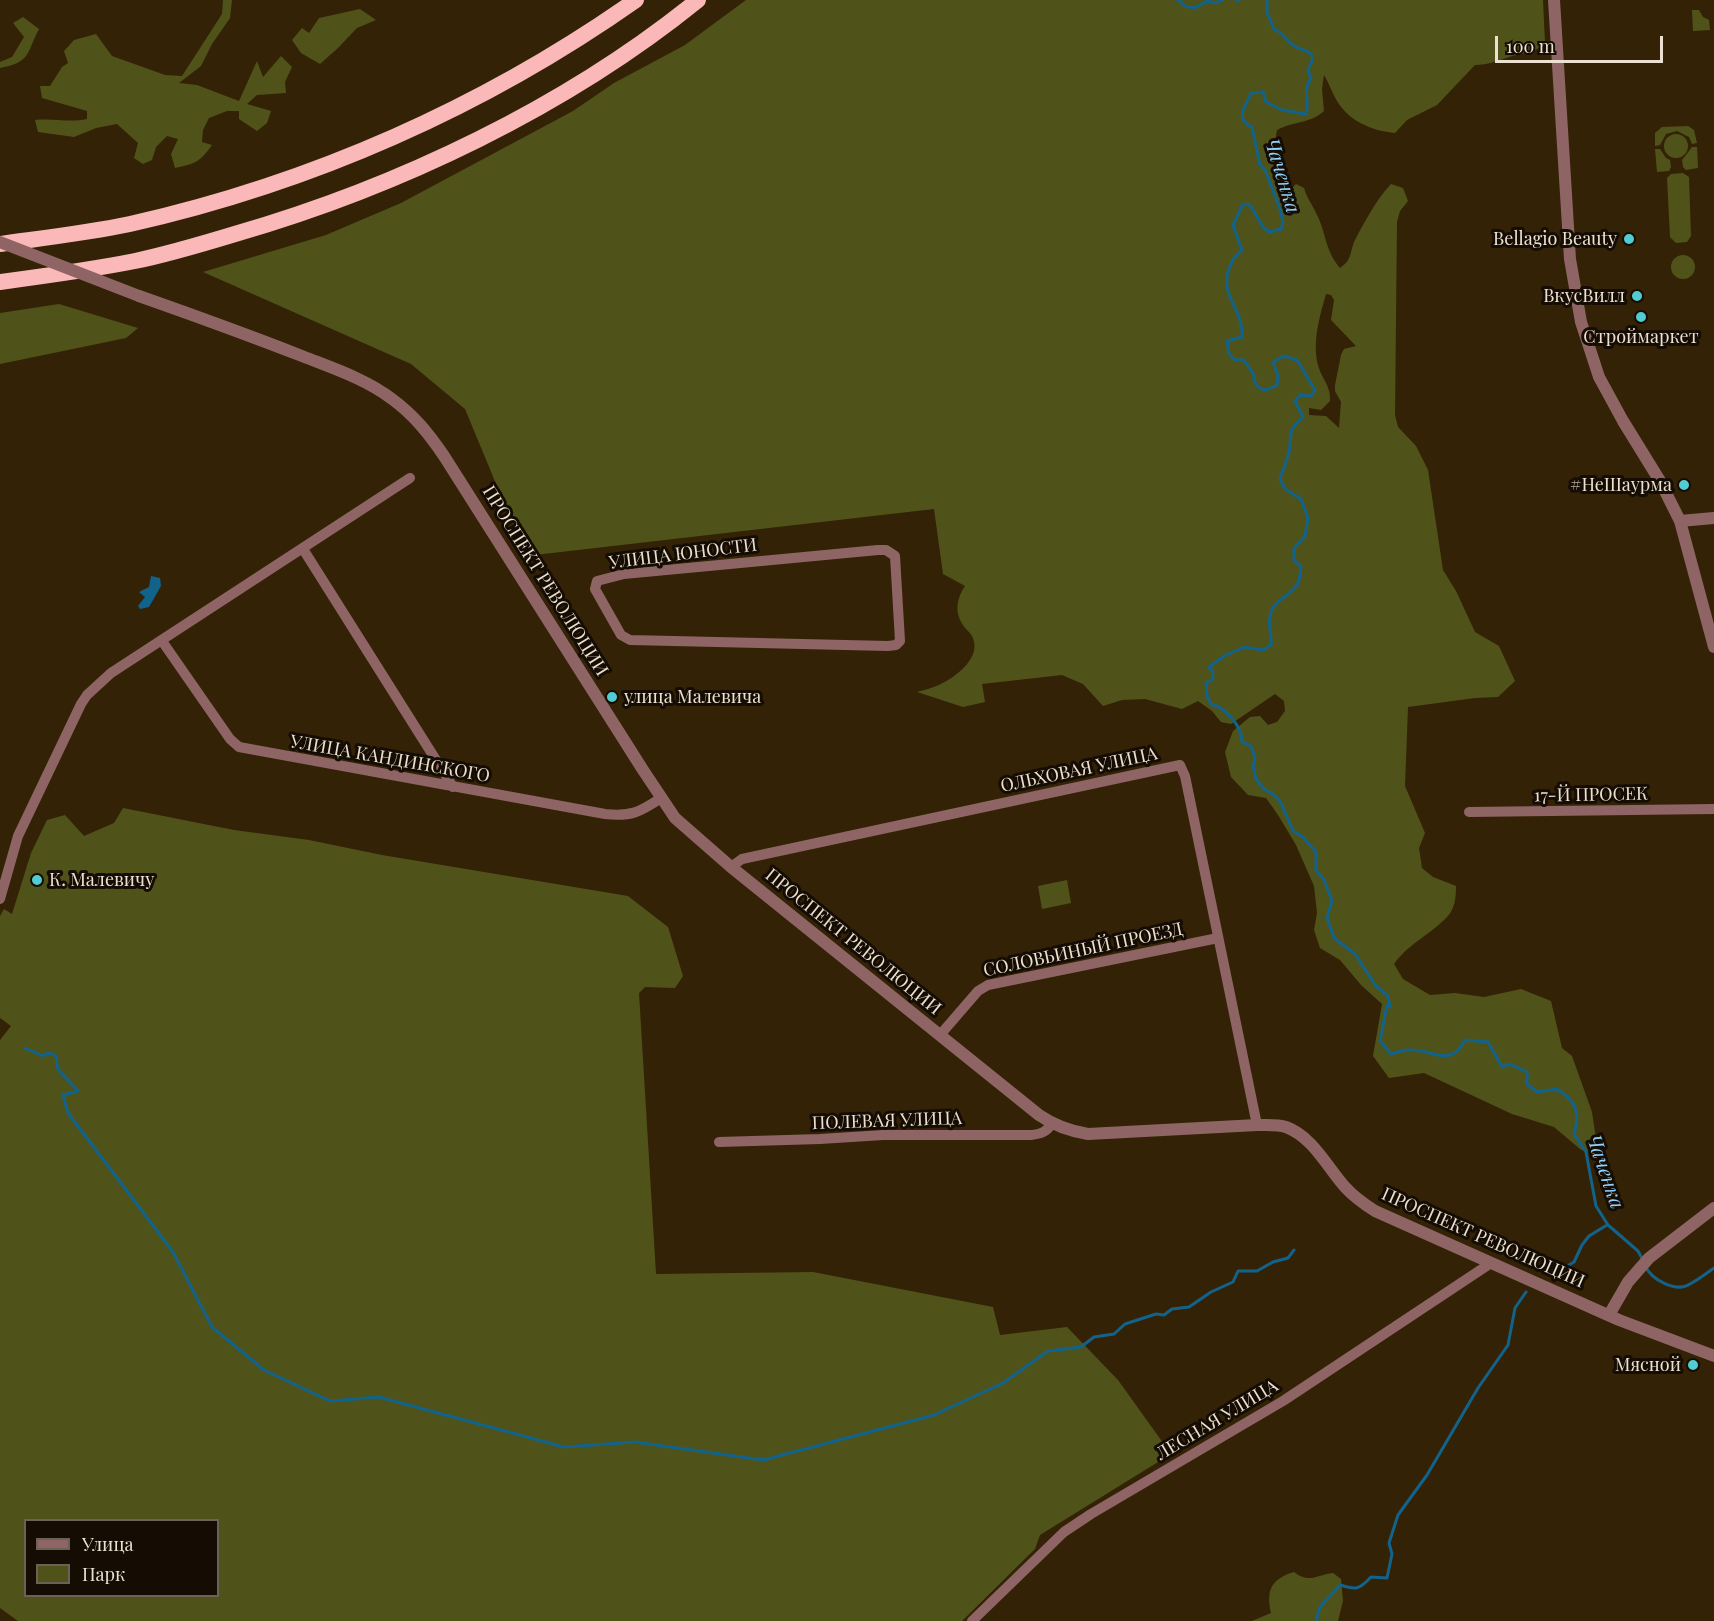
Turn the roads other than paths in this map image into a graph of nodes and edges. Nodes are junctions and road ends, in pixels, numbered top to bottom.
1 (636, 0) edge
2 (698, 0) edge
3 (1554, 0) edge
4 (0, 243) edge
5 (0, 282) edge
6 (410, 478) dead end
7 (1714, 518) edge
8 (1680, 521) junction
9 (303, 549) junction
10 (162, 641) junction
11 (835, 644) joint
12 (1714, 647) edge
13 (453, 787) junction
14 (661, 798) junction
15 (1714, 809) edge
16 (1469, 813) dead end
17 (731, 867) junction
18 (0, 899) edge
19 (1218, 938) junction
20 (940, 1035) junction
21 (1052, 1124) junction
22 (1257, 1125) junction
23 (719, 1142) dead end
24 (1714, 1208) edge
25 (1491, 1263) junction
26 (1609, 1315) junction
27 (1714, 1356) edge
28 (972, 1621) edge

1 - 4 highway
2 - 5 highway
3 - 8 street
4 - 14 street, ПРОСПЕКТ РЕВОЛЮЦИИ, bridge
6 - 9 street
7 - 8 street
8 - 12 street
9 - 10 street
9 - 13 street
10 - 13 street, УЛИЦА КАНДИНСКОГО
10 - 18 street
11 - 11 street, УЛИЦА ЮНОСТИ
13 - 14 street, УЛИЦА КАНДИНСКОГО
14 - 17 street, ПРОСПЕКТ РЕВОЛЮЦИИ
15 - 16 street, 17-Й ПРОСЕК
17 - 19 street, ОЛЬХОВАЯ УЛИЦА
17 - 20 street, ПРОСПЕКТ РЕВОЛЮЦИИ
19 - 20 street, СОЛОВЬИНЫЙ ПРОЕЗД
19 - 22 street, ОЛЬХОВАЯ УЛИЦА
20 - 21 street, ПРОСПЕКТ РЕВОЛЮЦИИ
21 - 22 street, ПРОСПЕКТ РЕВОЛЮЦИИ
21 - 23 street, ПОЛЕВАЯ УЛИЦА
22 - 25 street, ПРОСПЕКТ РЕВОЛЮЦИИ
24 - 26 street
25 - 26 street, ПРОСПЕКТ РЕВОЛЮЦИИ
25 - 28 street, ЛЕСНАЯ УЛИЦА
26 - 27 street, ПРОСПЕКТ РЕВОЛЮЦИИ

